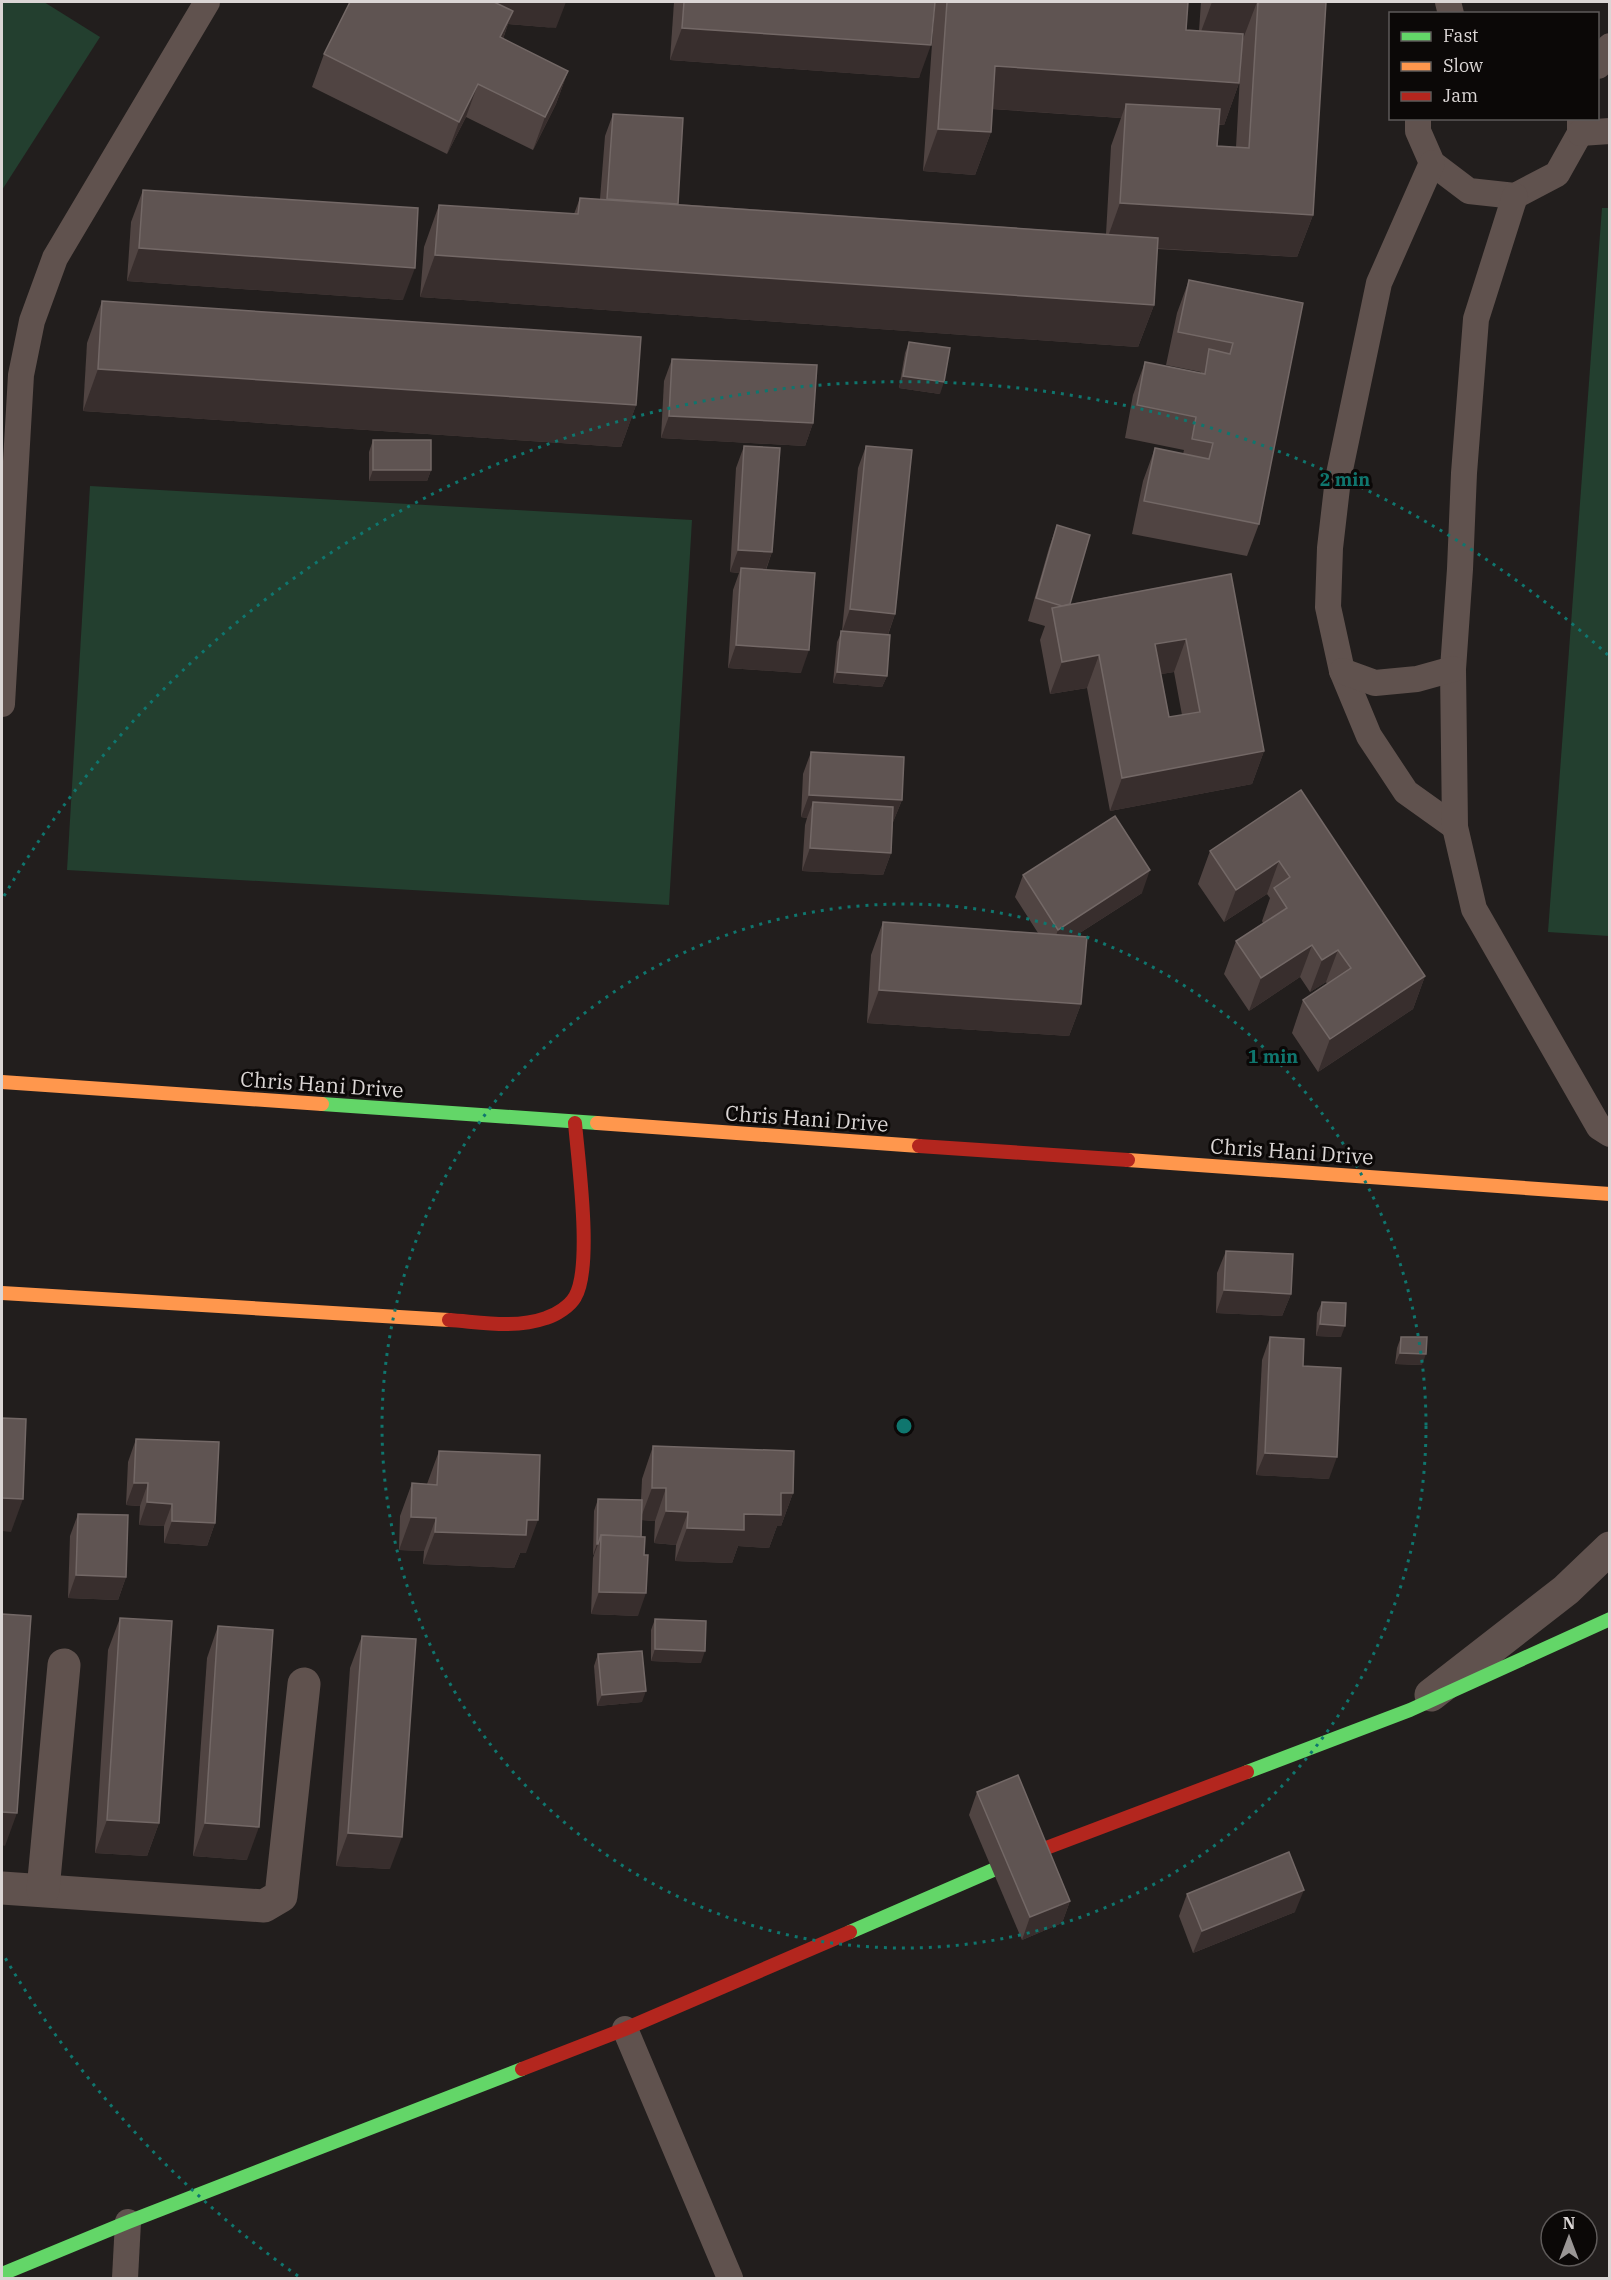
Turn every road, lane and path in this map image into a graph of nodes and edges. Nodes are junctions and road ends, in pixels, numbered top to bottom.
1 (207, 2) edge
2 (1610, 46) edge
3 (1599, 64) edge
4 (1418, 120) edge
5 (1580, 126) edge
6 (1610, 131) edge
7 (1432, 163) junction
8 (1515, 196) junction
9 (1453, 669) junction
10 (1341, 671) junction
11 (2, 704) edge
12 (1455, 827) junction
13 (2, 1082) edge
14 (575, 1123) junction
15 (1610, 1134) edge
16 (1610, 1194) edge
17 (2, 1293) edge
18 (1610, 1548) edge
19 (1610, 1618) edge
20 (64, 1665) dead end
21 (304, 1684) dead end
22 (1410, 1710) junction
23 (1033, 1853) edge
24 (993, 1870) dead end
25 (2, 1887) edge
26 (43, 1890) junction
27 (625, 2029) junction
28 (128, 2222) junction
29 (2, 2274) edge
30 (125, 2278) edge
31 (730, 2278) edge

1 - 11 lane
2 - 3 lane
4 - 7 lane
5 - 6 lane
5 - 8 lane
7 - 8 lane
7 - 10 lane
8 - 9 lane
9 - 10 lane
9 - 12 lane
10 - 12 lane
12 - 15 lane
13 - 14 street, Chris Hani Drive
14 - 16 street, Chris Hani Drive
14 - 17 street
18 - 22 street
19 - 22 street
20 - 26 street
21 - 26 street
22 - 23 street
24 - 27 street
25 - 26 street
27 - 28 street
27 - 31 lane
28 - 29 street
28 - 30 lane

